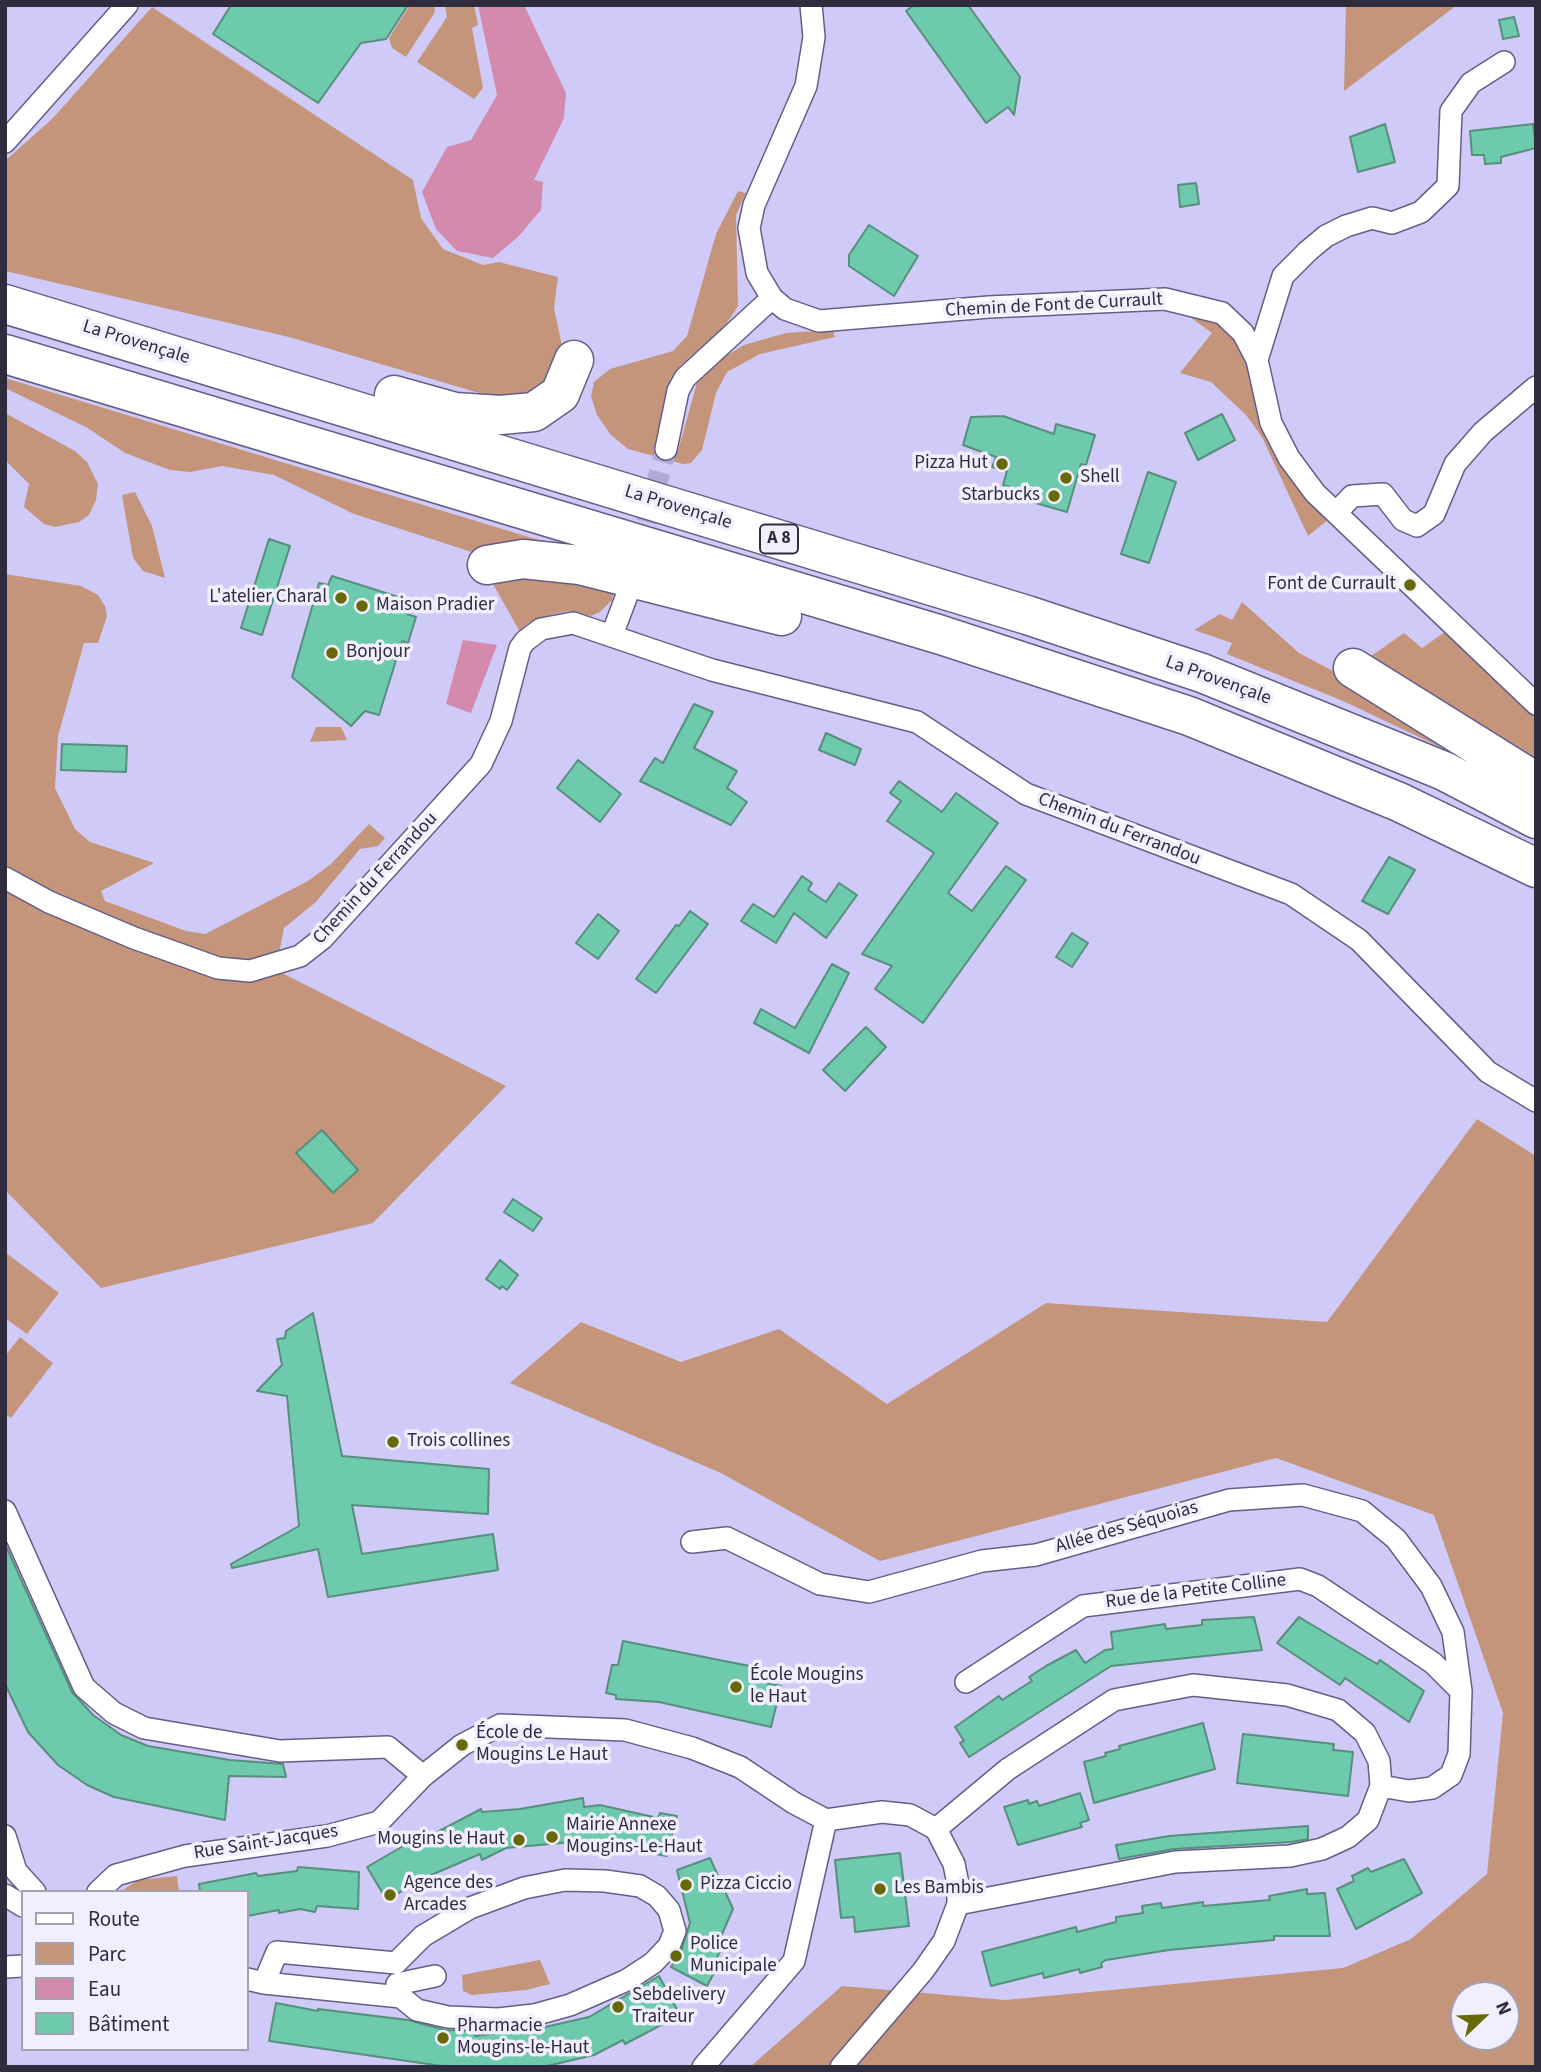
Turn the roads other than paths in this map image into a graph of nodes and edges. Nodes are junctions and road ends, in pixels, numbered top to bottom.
1 (127, 5) edge
2 (811, 5) edge
3 (1504, 62) dead end
4 (5, 142) edge
5 (5, 289) edge
6 (772, 298) junction
7 (5, 304) edge
8 (5, 354) edge
9 (574, 360) dead end
10 (1257, 360) junction
11 (1536, 387) edge
12 (455, 412) junction
13 (664, 463) joint
14 (1336, 513) junction
15 (487, 565) dead end
16 (627, 595) dead end
17 (612, 635) junction
18 (1353, 667) dead end
19 (1090, 683) junction
20 (1536, 704) edge
21 (1536, 782) edge
22 (1536, 819) edge
23 (1536, 869) edge
24 (5, 878) edge
25 (1536, 1101) edge
26 (5, 1511) edge
27 (692, 1542) dead end
28 (966, 1682) dead end
29 (1461, 1691) junction
30 (423, 1776) junction
31 (1381, 1786) junction
32 (826, 1820) junction
33 (936, 1829) junction
34 (5, 1836) edge
35 (33, 1890) edge
36 (100, 1890) edge
37 (5, 1895) edge
38 (21, 1905) edge
39 (958, 1905) junction
40 (435, 1976) dead end
41 (255, 1981) edge
42 (398, 1982) junction
43 (703, 2067) edge
44 (841, 2067) edge

1 - 4 street
2 - 6 street
3 - 10 street
5 - 12 highway
6 - 10 street, Chemin de Font de Currault
6 - 13 street
7 - 22 highway, La Provençale / A 8
8 - 19 highway, A 8
9 - 12 highway
10 - 14 street, Chemin de Font de Currault
11 - 14 street
12 - 13 highway
14 - 20 street, Chemin de Font de Currault
15 - 19 highway
16 - 17 street
17 - 24 street, Chemin du Ferrandou
17 - 25 street, Chemin du Ferrandou
18 - 21 highway
19 - 23 highway, A 8
26 - 30 street
27 - 29 street, Allée des Séquoias
28 - 29 street, Rue de la Petite Colline
29 - 31 street
30 - 32 street, Rue Saint-Jacques
30 - 36 street, Rue Saint-Jacques
31 - 33 street
31 - 39 street
32 - 33 street
32 - 43 street
33 - 39 street
34 - 35 street
37 - 38 street
39 - 44 street
40 - 42 street
41 - 42 street
41 - 42 street
42 - 42 street

